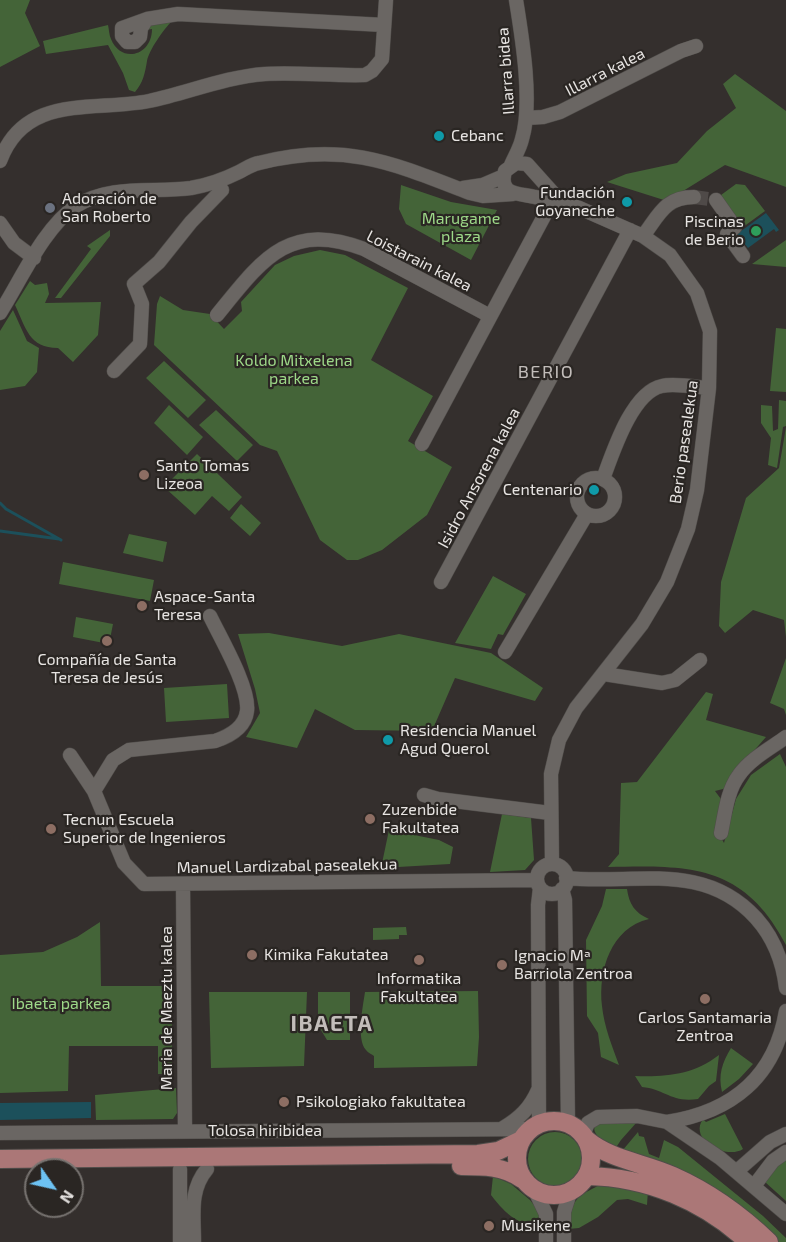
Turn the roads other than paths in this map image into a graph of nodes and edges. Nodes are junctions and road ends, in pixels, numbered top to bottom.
1 (386, 0) edge
2 (516, 0) edge
3 (147, 19) dead end
4 (384, 25) junction
5 (696, 46) dead end
6 (526, 118) junction
7 (522, 139) junction
8 (272, 160) junction
9 (0, 161) edge
10 (508, 170) junction
11 (537, 176) junction
12 (456, 188) junction
13 (201, 190) junction
14 (222, 190) junction
15 (523, 195) junction
16 (694, 197) tunnel mouth
17 (549, 200) junction
18 (716, 200) dead end
19 (568, 203) junction
20 (541, 219) junction
21 (0, 222) edge
22 (191, 222) junction
23 (630, 230) junction
24 (643, 236) junction
25 (743, 256) dead end
26 (34, 258) junction
27 (0, 313) edge
28 (217, 315) dead end
29 (490, 316) junction
30 (114, 371) dead end
31 (709, 388) junction
32 (422, 444) dead end
33 (603, 479) junction
34 (587, 513) junction
35 (441, 582) dead end
36 (210, 616) dead end
37 (505, 652) dead end
38 (700, 660) dead end
39 (604, 674) junction
40 (786, 736) edge
41 (70, 755) dead end
42 (94, 791) junction
43 (424, 795) dead end
44 (550, 813) junction
45 (721, 833) dead end
46 (552, 864) junction
47 (183, 884) junction
48 (538, 884) junction
49 (564, 884) junction
50 (784, 966) edge
51 (786, 988) edge
52 (786, 1011) edge
53 (540, 1086) junction
54 (701, 1115) junction
55 (667, 1122) junction
56 (568, 1124) junction
57 (502, 1129) junction
58 (185, 1131) junction
59 (530, 1131) junction
60 (0, 1133) edge
61 (786, 1134) edge
62 (585, 1138) junction
63 (702, 1144) junction
64 (786, 1152) edge
65 (0, 1159) edge
66 (180, 1169) junction
67 (207, 1169) junction
68 (0, 1170) edge
69 (24, 1170) edge
70 (84, 1170) edge
71 (737, 1171) junction
72 (587, 1176) junction
73 (529, 1185) junction
74 (754, 1186) junction
75 (570, 1192) junction
76 (786, 1214) edge
77 (180, 1242) edge
78 (194, 1242) edge
79 (546, 1242) edge
80 (564, 1242) edge
81 (748, 1242) edge
82 (769, 1242) edge

1 - 4 street
2 - 6 street, Illarra bidea
3 - 4 street
4 - 9 street
5 - 6 street, Illarra kalea
6 - 7 street, Illarra bidea
7 - 10 street, Illarra bidea
7 - 11 street, Illarra bidea
8 - 12 street, Berio pasealekua
8 - 13 street, Berio pasealekua
8 - 14 street, Berio pasealekua
10 - 11 street
10 - 12 street, Berio pasealekua
10 - 15 street
11 - 15 street
11 - 17 street, Illarra bidea
11 - 19 street, Berio pasealekua
12 - 15 street, Berio pasealekua
13 - 14 street, Berio pasealekua
13 - 22 street
13 - 26 street, Berio pasealekua
14 - 22 street, Berio pasealekua
15 - 17 street, Berio pasealekua
15 - 20 street
16 - 24 street
17 - 19 street, Berio pasealekua
17 - 20 street
18 - 25 street
19 - 23 street, Berio pasealekua
20 - 29 street
21 - 26 street
22 - 30 street, Berio pasealekua
23 - 24 street, Berio pasealekua
23 - 35 street, Isidro Ansorena kalea
24 - 31 street, Berio pasealekua
26 - 27 street, Berio pasealekua
28 - 29 street, Loistarain kalea
29 - 32 street
31 - 33 street
31 - 39 street, Berio pasealekua
33 - 34 street
33 - 34 street
34 - 37 street
36 - 42 street
38 - 39 street
39 - 44 street, Berio pasealekua
40 - 45 street
41 - 42 street, Manuel Lardizabal pasealekua
42 - 47 street, Manuel Lardizabal pasealekua
43 - 44 street
44 - 46 street, Berio pasealekua
46 - 48 street
46 - 49 street
47 - 48 street, Manuel Lardizabal pasealekua
47 - 58 street, Maria de Maeztu kalea
48 - 49 street
48 - 53 street
49 - 50 street
49 - 56 street
50 - 51 street
52 - 54 street
53 - 57 street
53 - 59 street
54 - 55 street
54 - 63 street
55 - 62 street
55 - 63 street
56 - 59 main road
56 - 62 main road
57 - 58 street, Tolosa hiribidea
57 - 59 street, Tolosa hiribidea
58 - 60 street, Tolosa hiribidea
59 - 65 main road, Tolosa hiribidea
59 - 73 main road
61 - 71 street
62 - 72 main road
62 - 82 main road
63 - 71 street
64 - 74 street
66 - 67 main road
66 - 70 main road
66 - 77 street
67 - 73 main road
67 - 78 street
68 - 69 main road
71 - 74 street
72 - 75 main road
72 - 81 main road
73 - 75 main road
73 - 79 street
74 - 76 street
75 - 80 street

